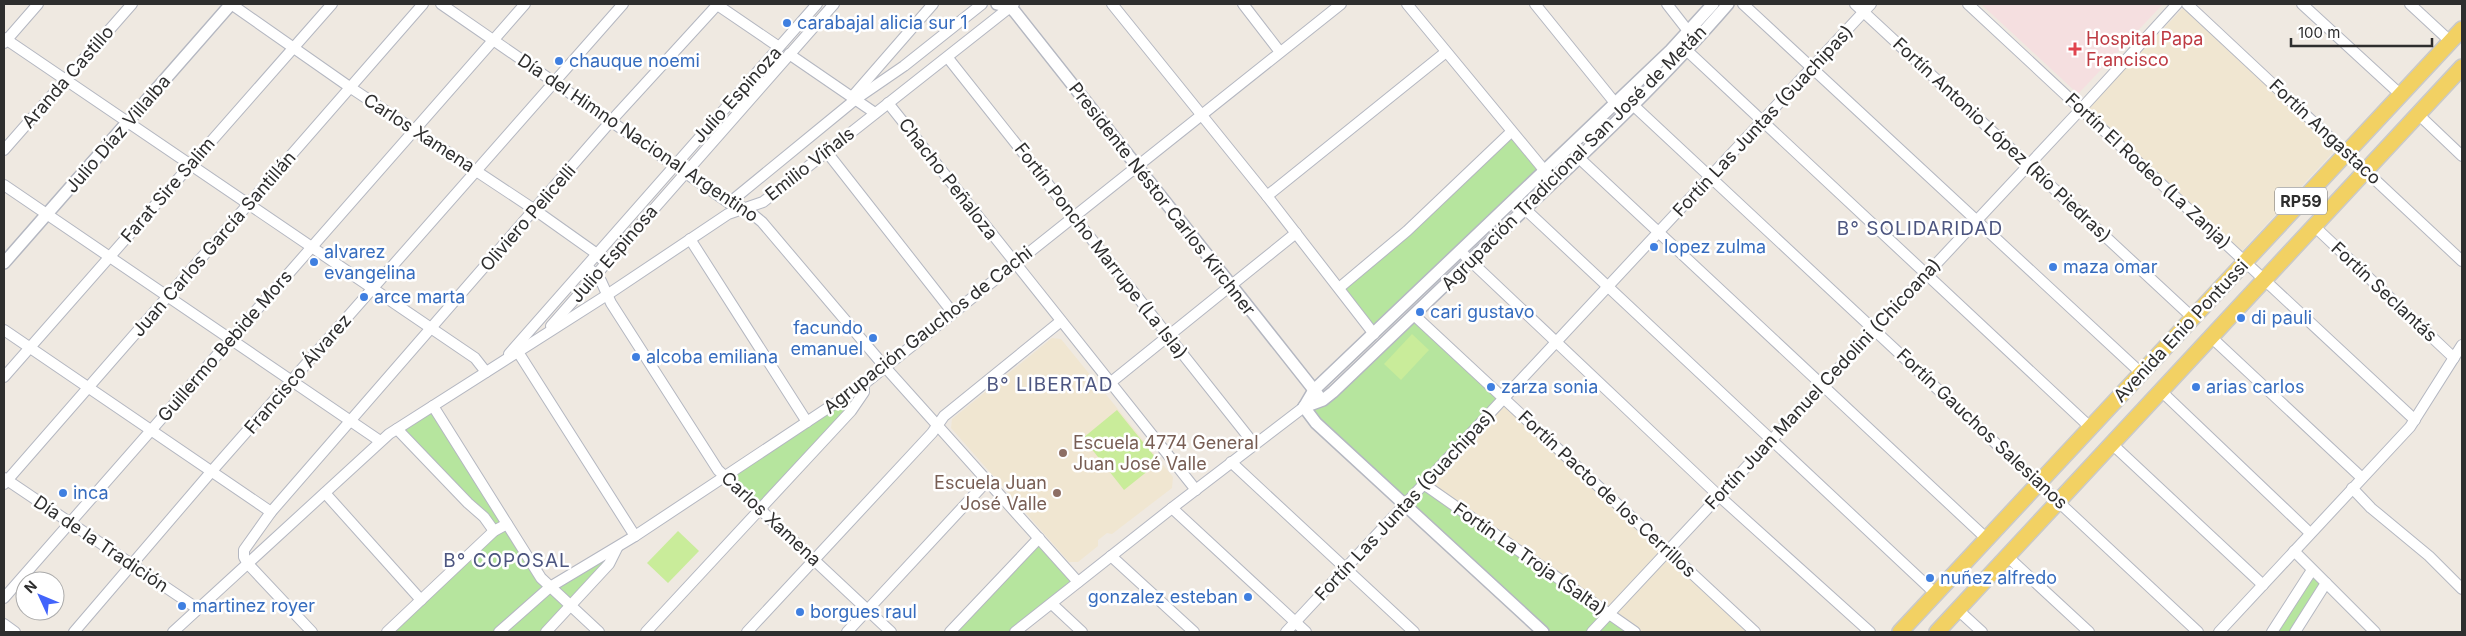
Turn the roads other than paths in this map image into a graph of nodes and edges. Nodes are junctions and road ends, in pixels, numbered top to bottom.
1 (38, 4) edge
2 (132, 4) edge
3 (231, 4) edge
4 (332, 4) edge
5 (423, 4) edge
6 (441, 4) edge
7 (525, 4) edge
8 (624, 4) edge
9 (717, 4) edge
10 (817, 4) edge
11 (834, 4) edge
12 (933, 4) edge
13 (982, 4) edge
14 (997, 4) edge
15 (1112, 4) edge
16 (1244, 4) edge
17 (1341, 4) edge
18 (1407, 4) edge
19 (1535, 4) edge
20 (1667, 4) edge
21 (1712, 4) edge
22 (1728, 4) edge
23 (1743, 4) edge
24 (1854, 4) edge
25 (1871, 4) edge
26 (1968, 4) edge
27 (2177, 4) edge
28 (2187, 4) edge
29 (2302, 4) edge
30 (2410, 4) edge
31 (1012, 5) edge
32 (1864, 12) junction
33 (2462, 29) edge
34 (1692, 36) junction
35 (5, 40) edge
36 (493, 40) junction
37 (2451, 42) junction
38 (1682, 46) junction
39 (779, 47) junction
40 (294, 48) junction
41 (1280, 52) junction
42 (1446, 52) junction
43 (789, 54) junction
44 (948, 58) junction
45 (2462, 67) edge
46 (1812, 68) junction
47 (66, 79) junction
48 (554, 82) junction
49 (351, 88) junction
50 (2400, 95) junction
51 (854, 98) junction
52 (888, 103) junction
53 (1614, 104) junction
54 (1634, 105) junction
55 (2081, 109) junction
56 (875, 112) junction
57 (1624, 114) junction
58 (2419, 115) junction
59 (1202, 116) junction
60 (611, 120) junction
61 (1763, 122) junction
62 (128, 123) junction
63 (415, 131) junction
64 (1511, 132) junction
65 (4, 150) edge
66 (826, 151) junction
67 (2347, 153) junction
68 (2462, 156) edge
69 (1579, 158) junction
70 (190, 164) junction
71 (675, 164) junction
72 (2028, 165) junction
73 (1136, 168) junction
74 (476, 171) junction
75 (1544, 171) junction
76 (2366, 171) junction
77 (686, 172) junction
78 (1712, 178) junction
79 (1554, 182) junction
80 (4, 185) edge
81 (1267, 196) junction
82 (729, 203) junction
83 (249, 205) junction
84 (744, 208) junction
85 (1525, 209) junction
86 (535, 210) junction
87 (47, 214) junction
88 (1074, 217) junction
89 (1976, 220) junction
90 (2314, 226) junction
91 (1296, 233) junction
92 (1660, 233) junction
93 (690, 239) junction
94 (310, 248) junction
95 (1460, 251) junction
96 (597, 254) junction
97 (110, 256) junction
98 (2462, 261) edge
99 (1470, 262) junction
100 (2245, 262) junction
101 (4, 263) edge
102 (606, 264) junction
103 (1015, 264) junction
104 (587, 266) junction
105 (1925, 274) junction
106 (596, 275) junction
107 (2264, 280) junction
108 (1230, 285) junction
109 (1609, 287) junction
110 (1339, 288) junction
111 (372, 290) junction
112 (607, 295) junction
113 (168, 296) junction
114 (953, 313) junction
115 (1414, 315) junction
116 (2192, 318) junction
117 (1061, 321) junction
118 (431, 329) junction
119 (1875, 329) junction
120 (4, 330) edge
121 (1374, 334) junction
122 (1168, 335) junction
123 (542, 336) junction
124 (2210, 337) junction
125 (232, 338) junction
126 (1556, 342) junction
127 (2462, 345) edge
128 (29, 347) junction
129 (518, 352) junction
130 (2454, 358) junction
131 (500, 364) junction
132 (885, 367) junction
133 (486, 372) junction
134 (2140, 373) junction
135 (4, 377) edge
136 (292, 381) junction
137 (1110, 383) junction
138 (864, 384) junction
139 (1822, 386) junction
140 (87, 387) junction
141 (1314, 390) junction
142 (2161, 392) junction
143 (1504, 398) junction
144 (1323, 400) junction
145 (433, 406) junction
146 (1304, 407) junction
147 (351, 420) junction
148 (2415, 420) junction
149 (807, 422) junction
150 (939, 424) junction
151 (397, 428) junction
152 (2091, 428) junction
153 (151, 431) junction
154 (1771, 440) junction
155 (380, 441) junction
156 (1254, 444) junction
157 (2112, 444) junction
158 (1231, 462) junction
159 (211, 472) junction
160 (725, 478) junction
161 (2362, 478) junction
162 (988, 480) junction
163 (5, 481) edge
164 (2040, 483) junction
165 (1425, 485) junction
166 (2352, 488) junction
167 (1196, 490) junction
168 (324, 493) junction
169 (1719, 496) junction
170 (2059, 502) junction
171 (1406, 506) junction
172 (1172, 508) junction
173 (762, 510) junction
174 (271, 512) junction
175 (69, 523) junction
176 (507, 524) junction
177 (494, 531) junction
178 (2310, 533) junction
179 (635, 536) junction
180 (1039, 538) junction
181 (1987, 539) junction
182 (616, 548) junction
183 (2294, 551) junction
184 (1667, 552) junction
185 (1111, 556) junction
186 (2008, 557) junction
187 (815, 560) junction
188 (248, 564) junction
189 (130, 565) junction
190 (1345, 569) junction
191 (2312, 570) junction
192 (1078, 582) junction
193 (2326, 583) junction
194 (2263, 585) junction
195 (550, 587) junction
196 (2462, 589) edge
197 (1936, 594) junction
198 (4, 598) edge
199 (422, 600) junction
200 (1052, 604) junction
201 (571, 606) junction
202 (198, 609) junction
203 (867, 610) junction
204 (1958, 610) junction
205 (1609, 614) junction
206 (1296, 622) junction
207 (4, 624) edge
208 (16, 632) edge
209 (74, 632) edge
210 (173, 632) edge
211 (312, 632) edge
212 (388, 632) edge
213 (499, 632) edge
214 (546, 632) edge
215 (599, 632) edge
216 (646, 632) edge
217 (747, 632) edge
218 (847, 632) edge
219 (891, 632) edge
220 (950, 632) edge
221 (1016, 632) edge
222 (1082, 632) edge
223 (1194, 632) edge
224 (1286, 632) edge
225 (1306, 632) edge
226 (1414, 632) edge
227 (1542, 632) edge
228 (1592, 632) edge
229 (1634, 632) edge
230 (1755, 632) edge
231 (1870, 632) edge
232 (1900, 632) edge
233 (1937, 632) edge
234 (1982, 632) edge
235 (2089, 632) edge
236 (2198, 632) edge
237 (2219, 632) edge
238 (2272, 632) edge
239 (2294, 632) edge
240 (2374, 632) edge

1 - 35 street
2 - 47 street, Aranda Castillo
3 - 40 street, Carlos Xamena
3 - 62 street, Julio Díaz Villalba
4 - 40 street, Farat Sire Salim
5 - 49 street, Juan Carlos García Santillán
6 - 36 street, Día del Himno Nacional Argentino
7 - 36 street, Guillermo Bebide Mors
8 - 48 street, Francisco Álvarez
9 - 39 street
9 - 60 street, Oliviero Pelicelli
10 - 39 street, Julio Espinoza
11 - 43 street, Julio Espinoza
12 - 51 street
13 - 51 street, Emilio Viñals
14 - 31 street
15 - 59 street
16 - 41 street
17 - 41 street, Agrupación Gauchos de Cachi
18 - 42 street
19 - 53 street
20 - 34 street
21 - 34 street, Agrupación Tradicional San José de Metán
22 - 34 street, Agrupación Tradicional San José de Metán
23 - 46 street
24 - 32 street, Fortín Antonio López (Río Piedras)
25 - 32 street, Fortín Las Juntas (Guachipas)
26 - 55 street, Fortín El Rodeo (La Zanja)
27 - 55 street, Fortín Juan Manuel Cedolini (Chicoana)
28 - 67 street, Fortín Angastaco
29 - 50 street
30 - 37 street
31 - 44 street, Emilio Viñals
31 - 73 street, Presidente Néstor Carlos Kirchner
32 - 46 street, Fortín Las Juntas (Guachipas)
32 - 72 street, Fortín Antonio López (Río Piedras)
33 - 37 main road, Avenida Enio Pontussi / RP59
34 - 38 street, Agrupación Tradicional San José de Metán
35 - 47 street
36 - 48 street, Día del Himno Nacional Argentino
36 - 63 street, Guillermo Bebide Mors
37 - 50 main road, Avenida Enio Pontussi / RP59
38 - 53 street, Agrupación Tradicional San José de Metán
38 - 54 street, Agrupación Tradicional San José de Metán
38 - 61 street
39 - 71 street, Julio Espinoza
40 - 49 street, Carlos Xamena
40 - 70 street, Farat Sire Salim
41 - 59 street, Agrupación Gauchos de Cachi
42 - 64 street
42 - 81 street
43 - 51 street, Chacho Peñaloza
43 - 77 street, Julio Espinoza
44 - 52 street, Emilio Viñals
44 - 88 street, Fortín Poncho Marrupe (La Isla)
45 - 58 main road, Avenida Enio Pontussi / RP59
46 - 61 street, Fortín Las Juntas (Guachipas)
46 - 89 street
47 - 62 street
47 - 65 street, Aranda Castillo
48 - 60 street, Día del Himno Nacional Argentino
48 - 74 street, Francisco Álvarez
49 - 63 street, Carlos Xamena
49 - 83 street, Juan Carlos García Santillán
50 - 67 main road, Avenida Enio Pontussi / RP59
51 - 56 street, Chacho Peñaloza
51 - 82 street, Emilio Viñals
52 - 56 street, Emilio Viñals
52 - 103 street, Chacho Peñaloza
53 - 57 street
53 - 75 street, Agrupación Tradicional San José de Metán
54 - 57 street, Agrupación Tradicional San José de Metán
54 - 78 street, Fortín Gauchos Salesianos
55 - 72 street, Fortín Juan Manuel Cedolini (Chicoana)
55 - 100 street, Fortín El Rodeo (La Zanja)
56 - 66 street, Emilio Viñals
57 - 69 street, Agrupación Tradicional San José de Metán
58 - 68 street
58 - 76 main road, Avenida Enio Pontussi / RP59
59 - 73 street, Agrupación Gauchos de Cachi
59 - 81 street
60 - 71 street, Día del Himno Nacional Argentino
60 - 86 street, Oliviero Pelicelli
61 - 78 street, Fortín Las Juntas (Guachipas)
61 - 105 street
62 - 70 street
62 - 87 street, Julio Díaz Villalba
63 - 74 street, Carlos Xamena
63 - 94 street, Guillermo Bebide Mors
64 - 75 street
64 - 110 street
66 - 84 street, Emilio Viñals
66 - 114 street
67 - 76 street, Fortín Angastaco
67 - 100 main road, Avenida Enio Pontussi / RP59
69 - 79 street, Agrupación Tradicional San José de Metán
69 - 92 street
70 - 83 street
70 - 97 street, Farat Sire Salim
71 - 77 street, Día del Himno Nacional Argentino
71 - 96 street, Julio Espinoza
72 - 89 street, Fortín Juan Manuel Cedolini (Chicoana)
72 - 116 street, Fortín Antonio López (Río Piedras)
73 - 88 street, Agrupación Gauchos de Cachi
73 - 108 street, Presidente Néstor Carlos Kirchner
74 - 86 street, Carlos Xamena
74 - 111 street, Francisco Álvarez
75 - 79 street
75 - 95 street, Agrupación Tradicional San José de Metán
76 - 90 main road, Avenida Enio Pontussi / RP59
76 - 98 street, Fortín Angastaco
77 - 82 street, Día del Himno Nacional Argentino
77 - 102 street, Julio Espinosa
78 - 92 street, Fortín Las Juntas (Guachipas)
78 - 119 street, Fortín Gauchos Salesianos
79 - 85 street, Agrupación Tradicional San José de Metán
80 - 87 street
81 - 91 street
82 - 84 street, Día del Himno Nacional Argentino
83 - 94 street
83 - 113 street, Juan Carlos García Santillán
84 - 93 street, Emilio Viñals
84 - 132 street, Día del Himno Nacional Argentino
85 - 99 street, Agrupación Tradicional San José de Metán
85 - 109 street
86 - 96 street, Carlos Xamena
86 - 118 street, Oliviero Pelicelli
87 - 97 street
87 - 101 street, Julio Díaz Villalba
88 - 103 street, Agrupación Gauchos de Cachi
88 - 122 street, Fortín Poncho Marrupe (La Isla)
89 - 105 street, Fortín Juan Manuel Cedolini (Chicoana)
89 - 134 street
90 - 107 main road, Avenida Enio Pontussi / RP59
90 - 130 street, Fortín Seclantás
91 - 108 street
91 - 110 street
92 - 109 street, Fortín Las Juntas (Guachipas)
92 - 139 street
93 - 112 street, Emilio Viñals
93 - 149 street
94 - 111 street
94 - 125 street, Guillermo Bebide Mors
95 - 99 street
95 - 121 street, Agrupación Tradicional San José de Metán
96 - 102 street, Carlos Xamena
96 - 104 street, Julio Espinosa
97 - 113 street
97 - 128 street, Farat Sire Salim
99 - 115 street, Agrupación Tradicional San José de Metán
99 - 126 street
100 - 107 street, Fortín El Rodeo (La Zanja)
100 - 116 main road, Avenida Enio Pontussi / RP59
102 - 106 street, Julio Espinosa
103 - 114 street, Agrupación Gauchos de Cachi
103 - 117 street, Chacho Peñaloza
104 - 106 street, Carlos Xamena
104 - 131 street, Julio Espinosa
105 - 119 street, Fortín Juan Manuel Cedolini (Chicoana)
105 - 152 street
106 - 112 street, Carlos Xamena
106 - 123 street, Julio Espinosa
107 - 124 main road, Avenida Enio Pontussi / RP59
107 - 148 street, Fortín El Rodeo (La Zanja)
108 - 122 street
108 - 141 street, Presidente Néstor Carlos Kirchner
109 - 126 street, Fortín Las Juntas (Guachipas)
109 - 154 street
110 - 121 street
111 - 118 street
111 - 136 street, Francisco Álvarez
112 - 123 street, Emilio Viñals
112 - 160 street, Carlos Xamena
113 - 125 street
113 - 140 street, Juan Carlos García Santillán
114 - 132 street, Agrupación Gauchos de Cachi
115 - 143 street, Fortín Pacto de los Cerrillos
115 - 144 street, Agrupación Tradicional San José de Metán
116 - 134 main road, Avenida Enio Pontussi / RP59
117 - 137 street, Chacho Peñaloza
117 - 150 street
118 - 133 street
118 - 147 street, Oliviero Pelicelli
119 - 139 street, Fortín Juan Manuel Cedolini (Chicoana)
119 - 164 street, Fortín Gauchos Salesianos
120 - 128 street
121 - 141 street, Agrupación Tradicional San José de Metán
122 - 137 street
122 - 156 street, Fortín Poncho Marrupe (La Isla)
123 - 129 street
124 - 142 main road, Avenida Enio Pontussi / RP59
124 - 161 street
125 - 136 street
125 - 153 street, Guillermo Bebide Mors
126 - 143 street, Fortín Las Juntas (Guachipas)
126 - 169 street
127 - 130 street
128 - 135 street, Farat Sire Salim
128 - 140 street
129 - 131 street
129 - 179 street
130 - 148 street
131 - 133 street
132 - 138 street, Agrupación Gauchos de Cachi
132 - 150 street, Día del Himno Nacional Argentino
133 - 145 street
134 - 152 main road, Avenida Enio Pontussi / RP59
136 - 147 street
136 - 159 street, Francisco Álvarez
137 - 167 street, Chacho Peñaloza
138 - 149 street, Agrupación Gauchos de Cachi
138 - 173 street
139 - 154 street, Fortín Juan Manuel Cedolini (Chicoana)
139 - 181 street
140 - 153 street
140 - 163 street, Juan Carlos García Santillán
141 - 144 street, Presidente Néstor Carlos Kirchner
141 - 146 street, Agrupación Tradicional San José de Metán
142 - 157 main road, Avenida Enio Pontussi / RP59
142 - 178 street
143 - 165 street, Fortín Las Juntas (Guachipas)
143 - 184 street, Fortín Pacto de los Cerrillos
144 - 146 street, Agrupación Tradicional San José de Metán
145 - 151 street
145 - 176 street
146 - 156 street, Agrupación Tradicional San José de Metán
146 - 171 street
147 - 155 street
147 - 174 street, Oliviero Pelicelli
148 - 161 street
149 - 160 street, Agrupación Gauchos de Cachi
150 - 162 street, Día del Himno Nacional Argentino
150 - 187 street
151 - 155 street
151 - 177 street
152 - 164 main road, Avenida Enio Pontussi / RP59
153 - 159 street
153 - 175 street, Guillermo Bebide Mors
154 - 169 street, Fortín Juan Manuel Cedolini (Chicoana)
154 - 197 street
155 - 168 street
156 - 158 street, Agrupación Tradicional San José de Metán
157 - 170 main road, Avenida Enio Pontussi / RP59
157 - 194 street
158 - 167 street, Agrupación Tradicional San José de Metán
158 - 190 street
159 - 174 street
159 - 189 street, Francisco Álvarez
160 - 173 street, Carlos Xamena
160 - 179 street, Agrupación Gauchos de Cachi
161 - 166 street
162 - 180 street, Día del Himno Nacional Argentino
162 - 203 street
163 - 175 street, Día de la Tradición
164 - 170 street, Fortín Gauchos Salesianos
164 - 181 main road, Avenida Enio Pontussi / RP59
165 - 171 street, Fortín Las Juntas (Guachipas)
165 - 205 street, Fortín La Troja (Salta)
166 - 178 street
166 - 196 street
167 - 172 street, Agrupación Tradicional San José de Metán
168 - 188 street
168 - 199 street
169 - 184 street, Fortín Juan Manuel Cedolini (Chicoana)
169 - 231 street
170 - 186 main road, Avenida Enio Pontussi / RP59
170 - 236 street, Fortín Gauchos Salesianos
171 - 190 street, Fortín Las Juntas (Guachipas)
171 - 227 street
172 - 185 street, Agrupación Tradicional San José de Metán
172 - 206 street
173 - 187 street, Carlos Xamena
173 - 216 street
174 - 188 street, Oliviero Pelicelli
175 - 189 street, Día de la Tradición
175 - 198 street, Guillermo Bebide Mors
176 - 177 street
176 - 195 street
177 - 199 street
178 - 183 street
179 - 182 street, Agrupación Gauchos de Cachi
180 - 192 street, Día del Himno Nacional Argentino
180 - 220 street
181 - 197 main road, Avenida Enio Pontussi / RP59
182 - 195 street, Agrupación Gauchos de Cachi
182 - 201 street
183 - 191 street
183 - 194 street
184 - 205 street, Fortín Juan Manuel Cedolini (Chicoana)
184 - 230 street, Fortín Pacto de los Cerrillos
185 - 192 street, Agrupación Tradicional San José de Metán
185 - 223 street
186 - 204 main road, Avenida Enio Pontussi / RP59
186 - 235 street
187 - 203 street, Carlos Xamena
187 - 217 street
188 - 202 street
188 - 211 street
189 - 202 street, Día de la Tradición
189 - 209 street, Francisco Álvarez
190 - 206 street, Fortín Las Juntas (Guachipas)
190 - 226 street
191 - 193 street
191 - 238 street
192 - 200 street, Agrupación Tradicional San José de Metán
193 - 239 street
193 - 240 street
194 - 237 street
195 - 201 street
195 - 213 street, Agrupación Gauchos de Cachi
197 - 232 main road, Avenida Enio Pontussi / RP59
199 - 212 street
200 - 221 street, Agrupación Tradicional San José de Metán
200 - 222 street
201 - 214 street
201 - 215 street
202 - 210 street
203 - 218 street
203 - 219 street, Carlos Xamena
204 - 233 main road, Avenida Enio Pontussi / RP59
204 - 234 street
205 - 228 street, Fortín Juan Manuel Cedolini (Chicoana)
205 - 229 street, Fortín La Troja (Salta)
206 - 224 street, Fortín Las Juntas (Guachipas)
206 - 225 street
207 - 208 street

